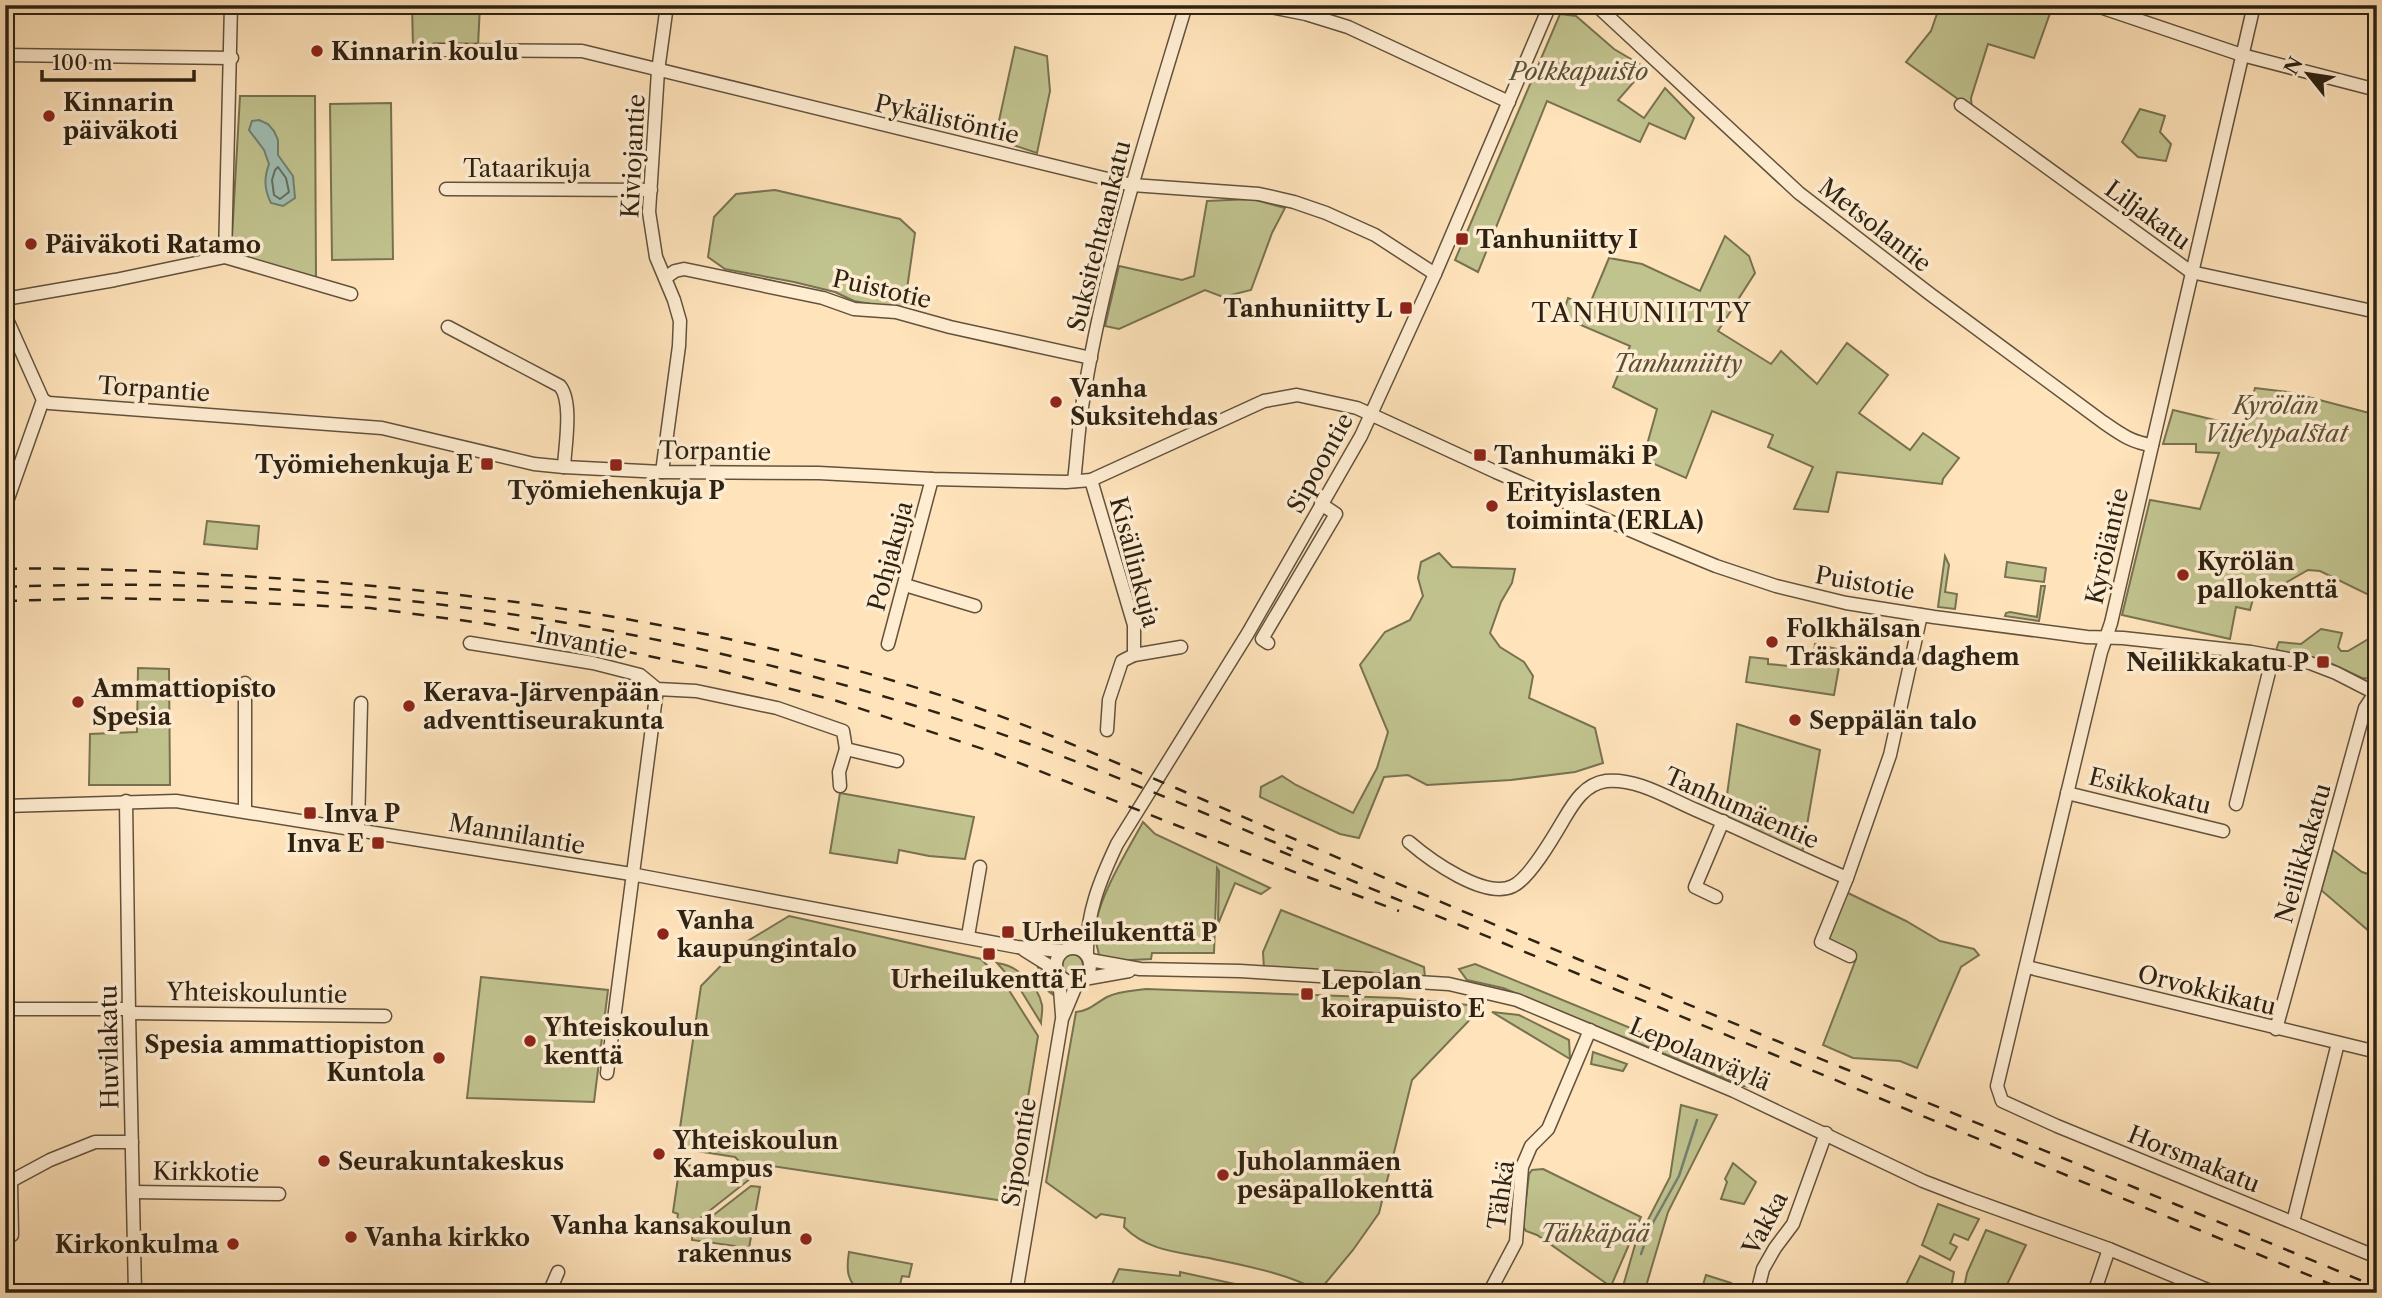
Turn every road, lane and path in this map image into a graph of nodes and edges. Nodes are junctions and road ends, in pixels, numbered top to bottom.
1 (232, 5) edge
2 (667, 5) edge
3 (1186, 5) edge
4 (1261, 5) edge
5 (1550, 5) edge
6 (1596, 5) edge
7 (2094, 5) edge
8 (2254, 5) edge
9 (435, 50) dead end
10 (5, 55) edge
11 (2242, 55) junction
12 (232, 58) junction
13 (658, 71) junction
14 (2377, 90) edge
15 (1509, 102) junction
16 (1961, 105) dead end
17 (1132, 185) junction
18 (446, 189) dead end
19 (651, 190) junction
20 (225, 257) junction
21 (2191, 272) junction
22 (1435, 274) junction
23 (665, 278) junction
24 (351, 294) dead end
25 (5, 299) edge
26 (2377, 312) edge
27 (5, 315) edge
28 (448, 327) dead end
29 (1091, 358) junction
30 (43, 400) junction
31 (1371, 415) junction
32 (2152, 445) junction
33 (564, 467) junction
34 (662, 472) junction
35 (932, 479) junction
36 (1091, 480) junction
37 (1074, 481) junction
38 (1321, 504) junction
39 (5, 507) edge
40 (905, 585) junction
41 (975, 606) dead end
42 (1921, 615) junction
43 (2106, 638) junction
44 (470, 643) dead end
45 (1268, 643) dead end
46 (888, 644) dead end
47 (1181, 647) dead end
48 (1135, 655) junction
49 (2273, 656) junction
50 (245, 683) dead end
51 (657, 689) junction
52 (2376, 692) edge
53 (361, 703) dead end
54 (1107, 730) dead end
55 (846, 748) junction
56 (897, 761) dead end
57 (840, 786) dead end
58 (2067, 793) junction
59 (127, 801) junction
60 (2235, 804) dead end
61 (5, 806) edge
62 (245, 811) junction
63 (1723, 821) junction
64 (358, 829) junction
65 (2223, 831) dead end
66 (1409, 842) dead end
67 (980, 867) dead end
68 (631, 874) junction
69 (1847, 878) junction
70 (1716, 897) dead end
71 (1088, 920) junction
72 (968, 936) junction
73 (1017, 947) junction
74 (1065, 950) junction
75 (1850, 956) dead end
76 (1088, 958) junction
77 (2027, 967) junction
78 (1140, 969) junction
79 (1057, 973) junction
80 (1080, 981) junction
81 (5, 1009) edge
82 (129, 1011) junction
83 (385, 1016) dead end
84 (1062, 1019) junction
85 (2276, 1029) junction
86 (1591, 1030) junction
87 (2337, 1043) junction
88 (2377, 1052) edge
89 (607, 1073) dead end
90 (1999, 1096) joint
91 (1826, 1133) junction
92 (132, 1142) junction
93 (133, 1192) junction
94 (279, 1194) dead end
95 (2293, 1222) junction
96 (12, 1236) dead end
97 (2109, 1249) junction
98 (2377, 1257) edge
99 (558, 1272) dead end
100 (135, 1293) edge
101 (549, 1293) edge
102 (1017, 1293) edge
103 (1489, 1293) edge
104 (1757, 1293) edge
105 (2094, 1293) edge
106 (2216, 1293) edge

1 - 12 street
2 - 13 street, Kiviojantie
3 - 17 street, Suksitehtaankatu
4 - 15 street
5 - 15 street, Sipoontie
6 - 32 street, Metsolantie
7 - 11 street
8 - 11 street, Kyröläntie
9 - 13 street, Pykälistöntie
10 - 12 street
11 - 14 street
11 - 21 street, Kyröläntie
12 - 20 street
13 - 17 street, Pykälistöntie
13 - 19 street, Kiviojantie
15 - 22 street, Sipoontie
16 - 21 street, Liljakatu
17 - 22 street, Pykälistöntie
17 - 29 street, Suksitehtaankatu
18 - 19 street, Tataarikuja
19 - 23 street, Kiviojantie
20 - 24 street
20 - 25 street
21 - 26 street, Liljakatu
21 - 32 street, Kyröläntie
22 - 31 street, Sipoontie
23 - 29 street, Puistotie
23 - 34 street, Kiviojantie
27 - 30 street
28 - 33 street
29 - 37 street, Suksitehtaankatu
30 - 33 street, Torpantie
30 - 39 street
31 - 36 street, Torpantie
31 - 38 street, Sipoontie
31 - 42 street, Puistotie
32 - 43 street, Kyröläntie
33 - 34 street, Torpantie
34 - 35 street, Torpantie
35 - 37 street, Torpantie
35 - 40 street, Pohjakuja
36 - 37 street, Torpantie
36 - 48 street, Kisällinkuja
38 - 45 street
38 - 71 street, Sipoontie
40 - 41 street
40 - 46 street, Pohjakuja
42 - 43 street, Puistotie
42 - 69 street
43 - 49 street, Puistotie
43 - 58 street, Kyröläntie
44 - 51 street, Invantie
47 - 48 street, Kisällinkuja
48 - 54 street, Kisällinkuja
49 - 52 street, Puistotie
49 - 60 street, Esikkokatu
50 - 62 street
51 - 55 street, Invantie
51 - 68 street
52 - 85 street, Neilikkakatu
53 - 64 street
55 - 56 street
55 - 57 street
58 - 65 street, Esikkokatu
58 - 77 street, Kyröläntie
59 - 61 street, Mannilantie
59 - 62 street, Mannilantie
59 - 82 street, Huvilakatu
62 - 64 street, Mannilantie
63 - 66 street, Tanhumäentie
63 - 69 street, Tanhumäentie
63 - 70 street
64 - 68 street, Mannilantie
67 - 72 street
68 - 72 street, Mannilantie
68 - 89 street
69 - 75 street
71 - 74 street, Sipoontie
71 - 76 street, Sipoontie
72 - 73 street, Mannilantie
73 - 74 street, Mannilantie
73 - 79 street, Mannilantie
74 - 76 street
74 - 79 street
76 - 78 street, Lepolanväylä
76 - 80 street
77 - 85 street, Orvokkikatu
77 - 90 street, Kyröläntie
78 - 80 street, Lepolanväylä
78 - 86 street, Lepolanväylä
79 - 80 street
79 - 84 street, Sipoontie
80 - 84 street, Sipoontie
81 - 82 street, Yhteiskouluntie
82 - 83 street, Yhteiskouluntie
82 - 92 street, Huvilakatu
84 - 102 street, Sipoontie
85 - 87 street, Orvokkikatu
86 - 91 street, Lepolanväylä
86 - 103 street, Tähkä
87 - 88 street, Orvokkikatu
87 - 95 street
90 - 95 street, Horsmakatu
91 - 97 street, Lepolanväylä
91 - 104 street, Vakka
92 - 93 street, Huvilakatu
92 - 96 street
93 - 94 street, Kirkkotie
93 - 100 street, Huvilakatu
95 - 98 street, Horsmakatu
97 - 105 street
97 - 106 street, Lepolanväylä
99 - 101 street

